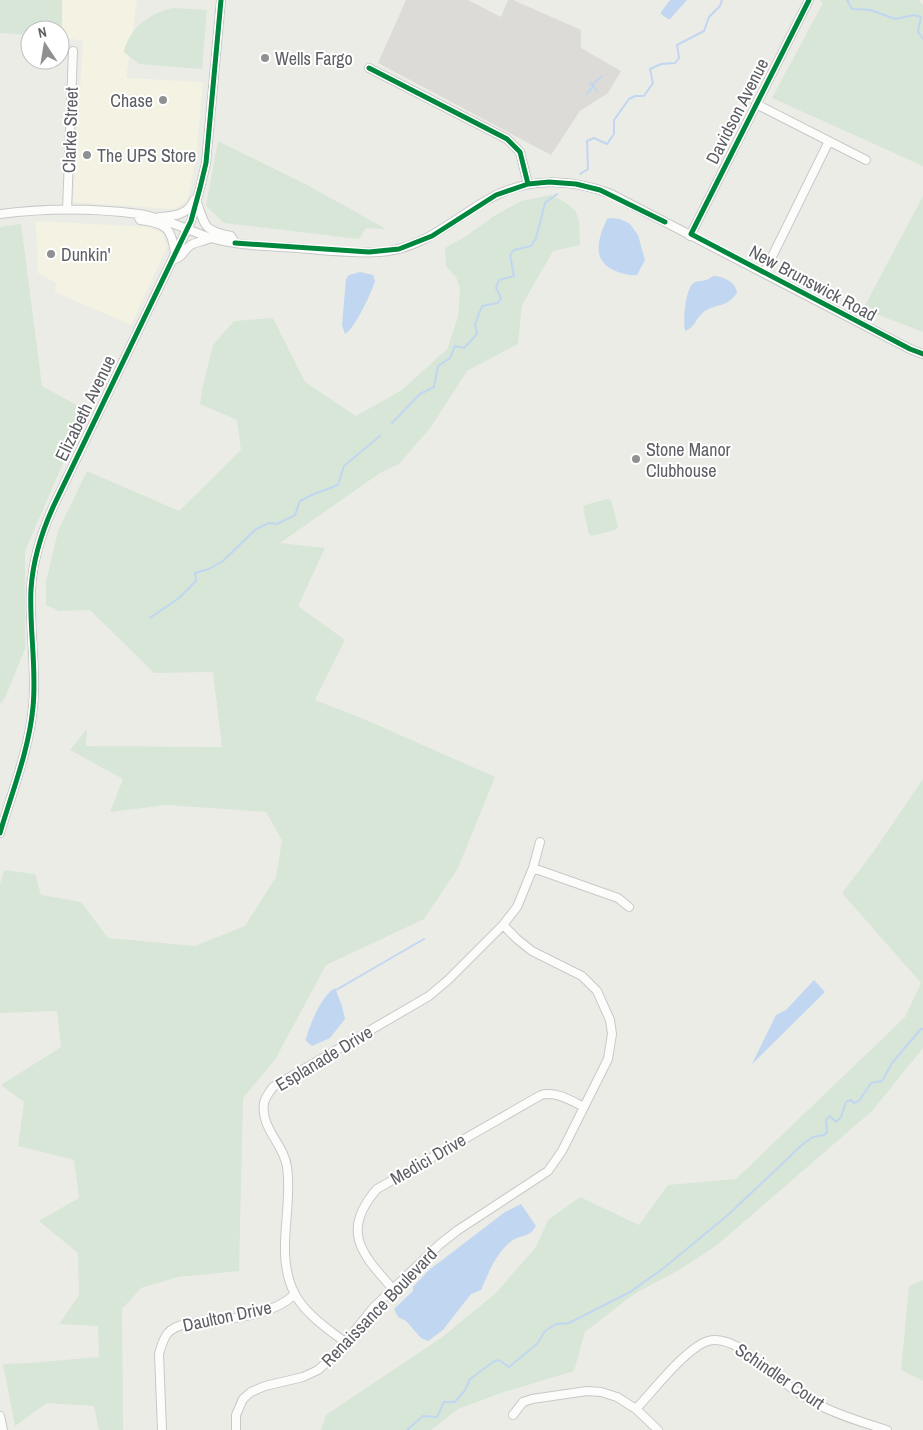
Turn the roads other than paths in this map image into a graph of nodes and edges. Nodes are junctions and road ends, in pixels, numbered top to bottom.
1 (221, 0) edge
2 (809, 0) edge
3 (74, 51) dead end
4 (369, 68) dead end
5 (756, 104) junction
6 (829, 141) junction
7 (866, 160) dead end
8 (528, 184) junction
9 (199, 193) junction
10 (196, 202) junction
11 (67, 210) junction
12 (0, 214) edge
13 (137, 214) junction
14 (154, 218) junction
15 (188, 228) junction
16 (690, 235) junction
17 (210, 238) junction
18 (235, 244) junction
19 (174, 257) junction
20 (764, 273) junction
21 (923, 354) edge
22 (0, 833) edge
23 (540, 842) dead end
24 (533, 868) junction
25 (629, 907) dead end
26 (503, 925) junction
27 (584, 1107) junction
28 (392, 1288) junction
29 (295, 1294) junction
30 (345, 1342) junction
31 (636, 1409) junction
32 (513, 1415) dead end
33 (0, 1416) edge
34 (3, 1430) edge
35 (162, 1430) edge
36 (236, 1430) edge
37 (658, 1430) edge
38 (888, 1430) edge

1 - 9 street, Elizabeth Avenue
2 - 5 street, Davidson Avenue
3 - 11 street, Clarke Street
4 - 8 street
5 - 6 street
5 - 16 street, Davidson Avenue
6 - 7 street
6 - 20 street
8 - 16 street, New Brunswick Road
8 - 18 street, New Brunswick Road
9 - 10 street, Elizabeth Avenue
9 - 14 street
10 - 15 street, Elizabeth Avenue
10 - 18 street
11 - 12 street
11 - 13 street
13 - 14 street, New Brunswick Road
13 - 19 street
14 - 15 street, New Brunswick Road
15 - 17 street, New Brunswick Road
15 - 19 street, Elizabeth Avenue
16 - 20 street, New Brunswick Road
17 - 18 street, New Brunswick Road
17 - 19 street
19 - 22 street, Elizabeth Avenue
20 - 21 street, New Brunswick Road
23 - 24 street, Esplanade Drive
24 - 25 street
24 - 26 street, Esplanade Drive
26 - 27 street, Renaissance Boulevard
26 - 29 street, Esplanade Drive
27 - 28 street, Renaissance Boulevard
27 - 28 street, Medici Drive
28 - 30 street, Renaissance Boulevard
29 - 30 street, Esplanade Drive
29 - 35 street, Daulton Drive
30 - 36 street, Renaissance Boulevard
31 - 32 street
31 - 37 street
31 - 38 street, Schindler Court
33 - 34 street

